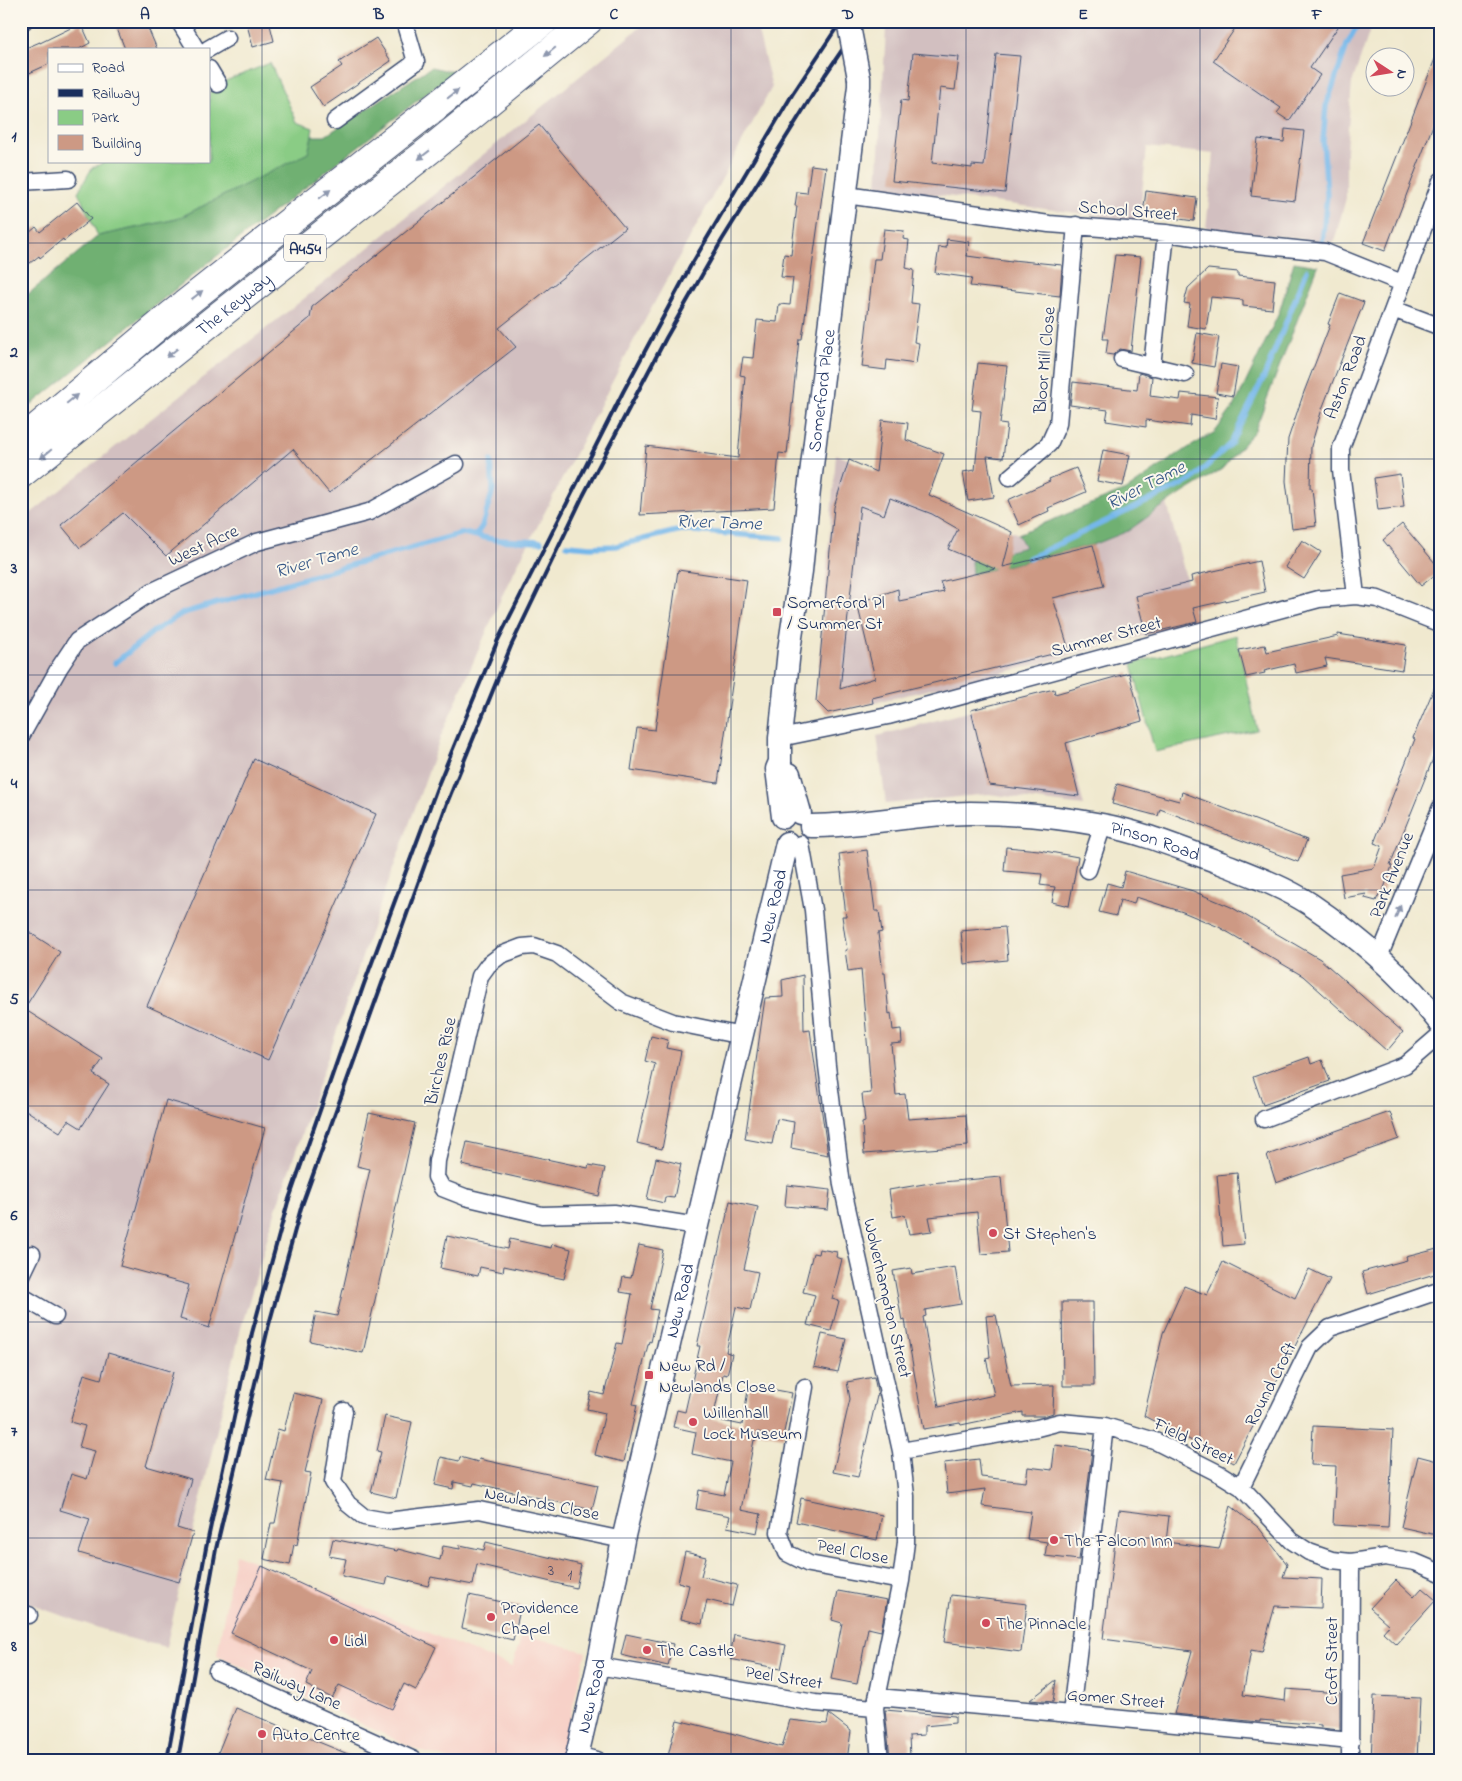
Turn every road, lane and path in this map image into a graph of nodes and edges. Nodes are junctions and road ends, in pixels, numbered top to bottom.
1 (179, 21) edge
2 (404, 21) edge
3 (544, 21) edge
4 (588, 21) edge
5 (848, 21) edge
6 (227, 38) dead end
7 (195, 48) edge
8 (210, 48) edge
9 (494, 62) junction
10 (210, 71) edge
11 (511, 83) junction
12 (218, 84) dead end
13 (335, 121) dead end
14 (68, 179) dead end
15 (1441, 181) edge
16 (21, 182) edge
17 (846, 195) junction
18 (1076, 226) junction
19 (1166, 233) junction
20 (1402, 283) junction
21 (1393, 309) junction
22 (1441, 327) edge
23 (1122, 359) dead end
24 (1152, 367) junction
25 (1185, 374) dead end
26 (21, 441) edge
27 (456, 464) dead end
28 (21, 474) edge
29 (1010, 477) dead end
30 (1356, 596) junction
31 (1441, 624) edge
32 (21, 736) edge
33 (780, 738) junction
34 (1441, 808) edge
35 (1103, 825) junction
36 (796, 828) junction
37 (1088, 870) dead end
38 (1379, 957) junction
39 (1441, 1024) edge
40 (1441, 1034) edge
41 (742, 1036) junction
42 (1264, 1119) dead end
43 (697, 1226) junction
44 (32, 1254) dead end
45 (21, 1278) edge
46 (1441, 1290) edge
47 (21, 1296) edge
48 (55, 1316) dead end
49 (805, 1387) dead end
50 (344, 1411) dead end
51 (1105, 1426) junction
52 (902, 1451) junction
53 (1241, 1487) junction
54 (624, 1540) junction
55 (1352, 1562) junction
56 (1441, 1573) edge
57 (901, 1581) junction
58 (598, 1666) junction
59 (217, 1670) dead end
60 (876, 1703) junction
61 (1071, 1714) junction
62 (1351, 1741) junction
63 (584, 1758) edge
64 (414, 1760) edge
65 (880, 1760) edge
66 (1350, 1760) edge

1 - 7 street
2 - 13 street
3 - 9 highway, The Keyway / A454
4 -> 11 highway, The Keyway / A454
5 - 17 main road, Somerford Place, bridge
6 - 8 street
9 - 11 highway
26 -> 9 highway, The Keyway / A454
10 - 12 street
11 -> 28 highway, The Keyway / A454
14 - 16 street
15 - 20 street, Aston Road
17 - 18 street, School Street
17 - 33 main road, Somerford Place
18 - 19 street, School Street
18 - 29 street, Bloor Mill Close
19 - 20 street, School Street
19 - 24 street
20 - 21 street, Aston Road
21 - 22 street
21 - 30 street, Aston Road
23 - 24 street
24 - 25 street
27 - 32 street, West Acre
30 - 31 street, Summer Street
30 - 33 street, Summer Street
33 - 36 main road, Somerford Place
38 -> 34 street, Park Avenue
35 - 36 main road, Pinson Road
35 - 37 street
35 - 38 main road, Pinson Road
36 - 41 main road, New Road
36 - 52 street, Wolverhampton Street
38 - 39 main road, Pinson Road
40 - 42 street
41 - 43 main road, New Road
41 - 43 street, Birches Rise
43 - 54 main road, New Road
44 - 45 street
46 - 53 street, Round Croft
47 - 48 street
49 - 57 street, Peel Close
50 - 54 street, Newlands Close
51 - 52 street, Field Street
51 - 53 street, Field Street
51 - 61 street
52 - 57 street, Wolverhampton Street
53 - 55 street, Field Street
54 - 58 main road, New Road
55 - 56 street, Field Street
55 - 62 street, Croft Street
57 - 60 street, Wolverhampton Street
58 - 60 street, Peel Street
58 - 63 main road, New Road
59 - 64 street, Railway Lane
60 - 61 street, Gomer Street
60 - 65 street, Wolverhampton Street
61 - 62 street, Gomer Street
62 - 66 street, Croft Street

